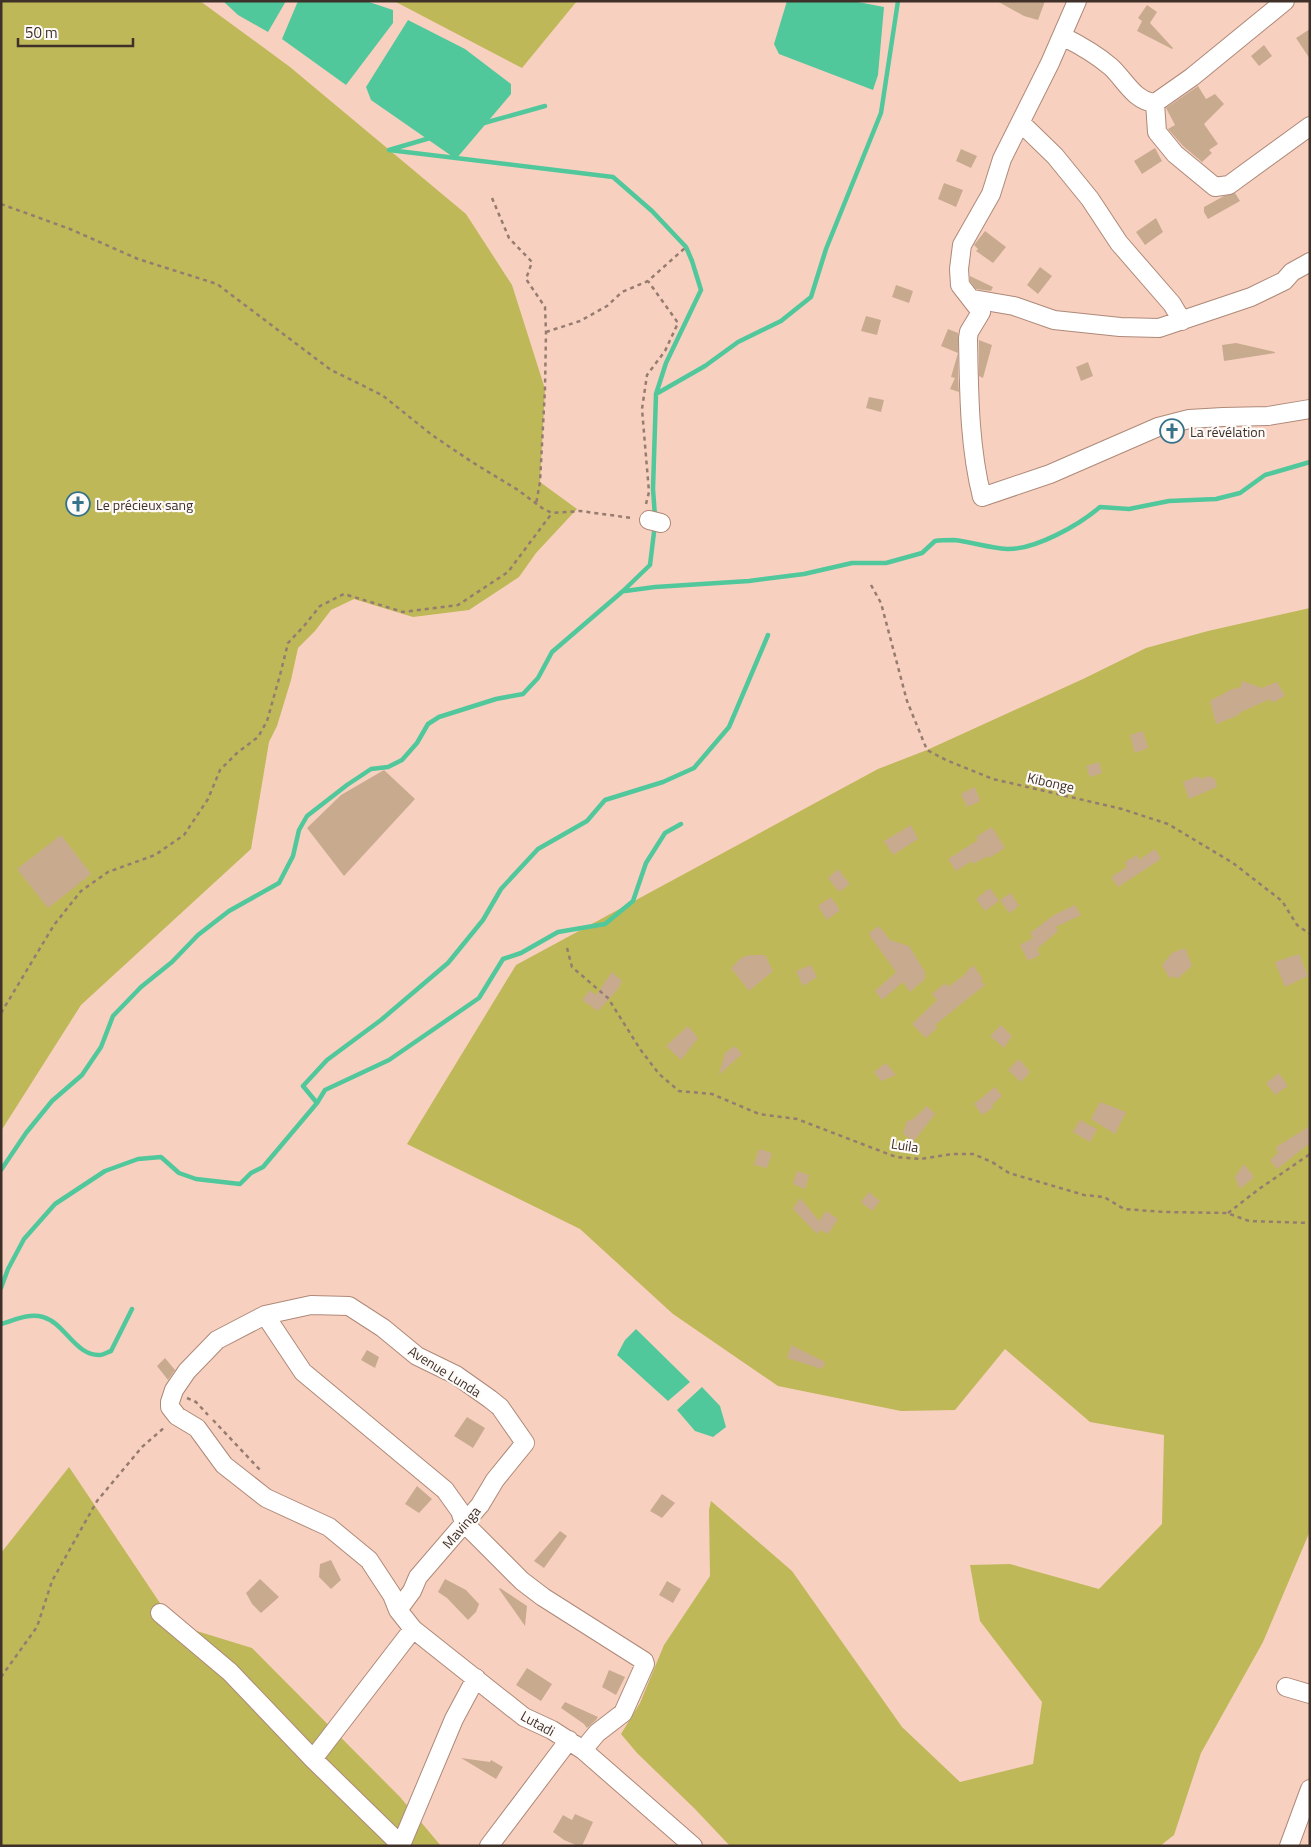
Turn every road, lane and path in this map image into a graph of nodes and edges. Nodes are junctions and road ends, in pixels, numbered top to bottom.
1 (1077, 1) edge
2 (1285, 1) edge
3 (1062, 36) junction
4 (1155, 103) junction
5 (1021, 123) junction
6 (1310, 126) edge
7 (492, 198) dead end
8 (1, 204) edge
9 (686, 247) dead end
10 (1310, 262) edge
11 (648, 281) junction
12 (972, 299) junction
13 (1182, 321) junction
14 (546, 332) junction
15 (1310, 409) edge
16 (536, 504) junction
17 (552, 513) junction
18 (871, 585) dead end
19 (1310, 934) edge
20 (567, 948) dead end
21 (1, 1013) edge
22 (1310, 1154) edge
23 (1227, 1213) junction
24 (1310, 1223) edge
25 (265, 1316) junction
26 (177, 1416) junction
27 (525, 1443) joint
28 (261, 1471) dead end
29 (464, 1523) junction
30 (395, 1602) junction
31 (160, 1613) dead end
32 (413, 1629) junction
33 (1, 1677) edge
34 (476, 1678) junction
35 (1286, 1687) dead end
36 (1310, 1694) edge
37 (568, 1740) junction
38 (583, 1750) junction
39 (313, 1759) junction
40 (1310, 1789) edge
41 (402, 1845) edge
42 (489, 1846) edge
43 (693, 1846) edge
44 (1289, 1846) edge

1 - 3 street
2 - 4 street
3 - 4 street
3 - 5 street
4 - 6 street
5 - 12 street
5 - 13 street
7 - 14 path
8 - 16 path
9 - 11 path
10 - 13 street
11 - 14 path
11 - 17 path
12 - 13 street
12 - 15 street
14 - 16 path
16 - 17 path
17 - 21 path
18 - 19 path, Kibonge
20 - 23 path, Luila
22 - 23 path
23 - 24 path, Luila
25 - 26 street, Avenue Lunda
25 - 27 street, Avenue Lunda
25 - 29 street
26 - 28 path
26 - 30 street, Lutadi
26 - 33 path
27 - 29 street, Mavinga
29 - 30 street, Mavinga
29 - 38 street
30 - 32 street, Lutadi
31 - 39 street
32 - 34 street, Lutadi
32 - 39 street
34 - 37 street, Lutadi
34 - 41 street
35 - 36 street
37 - 38 street, Lutadi
37 - 42 street
38 - 43 street, Lutadi
39 - 41 street
40 - 44 street

